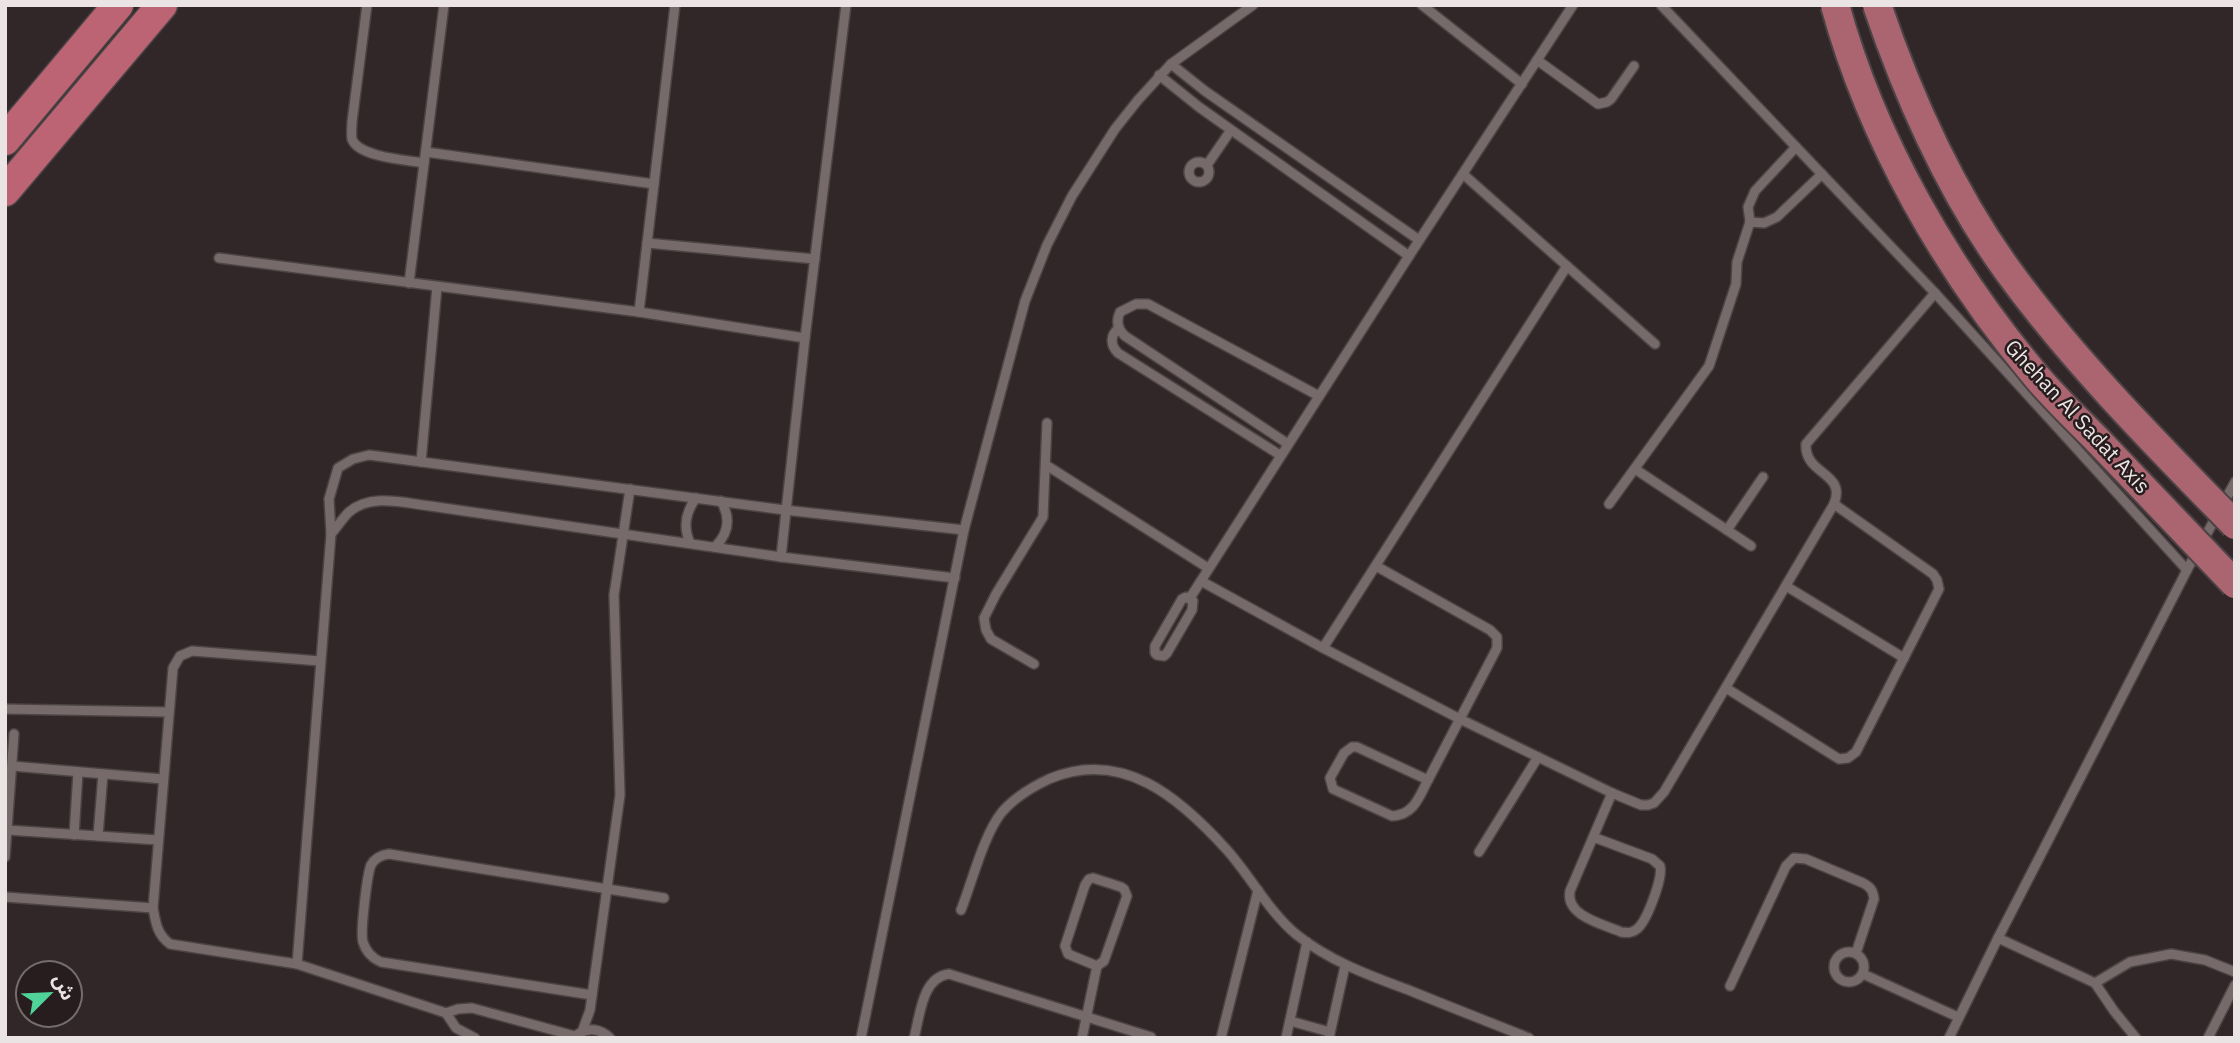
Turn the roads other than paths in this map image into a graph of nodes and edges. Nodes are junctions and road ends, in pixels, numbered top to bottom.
1 (118, 5) edge
2 (162, 5) edge
3 (367, 5) edge
4 (444, 5) edge
5 (675, 5) edge
6 (845, 5) edge
7 (1253, 5) edge
8 (1422, 5) edge
9 (1573, 5) edge
10 (1661, 5) edge
11 (1835, 5) edge
12 (1877, 5) edge
13 (1537, 60) junction
14 (1171, 64) junction
15 (1634, 66) dead end
16 (1159, 75) junction
17 (1522, 84) junction
18 (1231, 130) junction
19 (5, 140) edge
20 (1796, 147) junction
21 (426, 152) junction
22 (424, 163) junction
23 (1207, 165) dead end
24 (1463, 174) junction
25 (1822, 174) junction
26 (654, 184) junction
27 (5, 191) edge
28 (1750, 222) junction
29 (1419, 240) junction
30 (647, 243) junction
31 (1409, 256) junction
32 (219, 258) dead end
33 (815, 259) junction
34 (1567, 266) junction
35 (409, 283) junction
36 (437, 287) junction
37 (1936, 293) junction
38 (639, 312) junction
39 (1119, 328) junction
40 (805, 338) junction
41 (1656, 344) dead end
42 (1184, 375) junction
43 (1175, 389) junction
44 (1319, 396) junction
45 (1236, 409) junction
46 (1227, 422) junction
47 (1047, 423) dead end
48 (1288, 444) junction
49 (1280, 455) junction
50 (421, 462) junction
51 (1046, 465) junction
52 (1635, 469) junction
53 (1763, 477) dead end
54 (2235, 482) edge
55 (630, 489) junction
56 (696, 498) junction
57 (721, 502) junction
58 (1609, 504) dead end
59 (1834, 505) junction
60 (785, 510) junction
61 (2235, 525) edge
62 (964, 530) junction
63 (1727, 530) junction
64 (331, 534) junction
65 (623, 534) junction
66 (690, 543) junction
67 (1751, 546) dead end
68 (715, 547) junction
69 (781, 556) junction
70 (1376, 566) junction
71 (1208, 568) junction
72 (2187, 570) junction
73 (956, 578) junction
74 (1200, 581) junction
75 (2235, 584) edge
76 (1786, 586) junction
77 (1190, 598) junction
78 (1323, 648) junction
79 (1904, 658) junction
80 (320, 661) junction
81 (1034, 663) dead end
82 (1726, 688) junction
83 (5, 709) edge
84 (168, 712) junction
85 (1460, 719) junction
86 (15, 734) dead end
87 (1538, 757) junction
88 (12, 766) junction
89 (78, 772) junction
90 (103, 774) junction
91 (163, 779) junction
92 (1428, 780) junction
93 (1612, 793) junction
94 (7, 830) junction
95 (74, 835) junction
96 (99, 836) junction
97 (1593, 837) junction
98 (158, 840) junction
99 (1479, 852) dead end
100 (5, 857) edge
101 (608, 888) junction
102 (1258, 890) junction
103 (5, 897) edge
104 (664, 898) dead end
105 (153, 908) junction
106 (961, 910) dead end
107 (1998, 938) junction
108 (1307, 942) junction
109 (1856, 953) junction
110 (298, 964) junction
111 (1097, 966) junction
112 (1345, 966) junction
113 (2235, 972) edge
114 (1863, 974) junction
115 (2095, 983) junction
116 (2235, 985) edge
117 (1730, 986) dead end
118 (592, 995) junction
119 (446, 1013) junction
120 (1087, 1016) junction
121 (1958, 1017) junction
122 (1290, 1021) junction
123 (577, 1035) edge
124 (1330, 1035) edge
125 (1151, 1037) edge
126 (475, 1038) edge
127 (610, 1038) edge
128 (862, 1038) edge
129 (914, 1038) edge
130 (1082, 1038) edge
131 (1221, 1038) edge
132 (1286, 1038) edge
133 (1529, 1038) edge
134 (1949, 1038) edge
135 (2136, 1038) edge
136 (2208, 1038) edge

1 - 19 highway
2 - 27 highway
3 - 22 lane
4 - 21 lane
5 - 26 lane
6 - 33 lane
7 - 14 lane
8 - 17 lane
9 - 13 lane
10 - 20 lane
11 - 75 main road, Ghehan Al Sadat Axis, bridge
12 - 61 main road, Ghehan Al Sadat Axis, bridge
13 - 15 lane
13 - 17 lane
14 - 16 lane
14 - 29 lane
16 - 18 lane
16 - 62 lane
17 - 24 lane
18 - 23 lane
18 - 31 lane
20 - 25 lane
20 - 28 lane
21 - 22 lane
21 - 26 lane
22 - 35 lane
24 - 29 lane
24 - 34 lane
25 - 28 lane
25 - 37 lane
26 - 30 lane
28 - 52 lane
29 - 31 lane
30 - 33 lane
30 - 38 lane
31 - 44 lane
32 - 35 lane
33 - 40 lane
34 - 41 lane
34 - 70 lane
35 - 36 lane
36 - 38 lane
36 - 50 lane
37 - 59 lane
37 - 72 lane
38 - 40 lane
39 - 42 lane
39 - 43 lane
39 - 44 lane
40 - 60 lane
42 - 43 lane
42 - 45 lane
43 - 46 lane
44 - 48 lane
45 - 46 lane
45 - 48 lane
46 - 49 lane
47 - 51 lane
48 - 49 lane
49 - 71 lane
50 - 55 lane
50 - 64 lane
51 - 71 lane
51 - 81 lane
52 - 58 lane
52 - 63 lane
53 - 63 lane
54 - 72 lane
55 - 56 lane
55 - 65 lane
56 - 57 lane
56 - 66 lane
57 - 60 lane
57 - 68 lane
59 - 76 lane
59 - 79 lane
60 - 62 lane
60 - 69 lane
62 - 73 lane
63 - 67 lane
64 - 65 lane
64 - 80 lane
65 - 66 lane
65 - 101 lane
66 - 68 lane
68 - 69 lane
69 - 73 lane
70 - 78 lane
70 - 85 lane
71 - 74 lane
72 - 107 lane
73 - 128 lane
74 - 77 lane
74 - 78 lane
76 - 79 lane
76 - 82 lane
77 - 77 lane
78 - 85 lane
79 - 82 lane
80 - 84 lane
80 - 110 lane
82 - 93 lane
83 - 84 lane
84 - 91 lane
85 - 87 lane
85 - 92 lane
86 - 88 lane
87 - 93 lane
87 - 99 lane
88 - 89 lane
88 - 94 lane
89 - 90 lane
89 - 95 lane
90 - 91 lane
90 - 96 lane
91 - 98 lane
92 - 92 lane
93 - 97 lane
94 - 95 lane
94 - 100 lane
95 - 96 lane
96 - 98 lane
97 - 97 lane
98 - 105 lane
101 - 104 lane
101 - 118 lane
101 - 118 lane
102 - 106 lane
102 - 108 lane
102 - 131 lane
103 - 105 lane
105 - 110 lane
107 - 115 lane
107 - 121 lane
108 - 112 lane
108 - 122 lane
109 - 114 lane
109 - 114 lane
109 - 117 lane
110 - 119 lane
111 - 111 lane
111 - 120 lane
112 - 124 lane
112 - 133 lane
113 - 115 lane
114 - 121 lane
115 - 135 lane
116 - 136 lane
118 - 123 lane
119 - 123 lane
119 - 126 lane
120 - 125 lane
120 - 129 lane
120 - 130 lane
121 - 134 lane
122 - 124 lane
122 - 132 lane
123 - 127 lane

